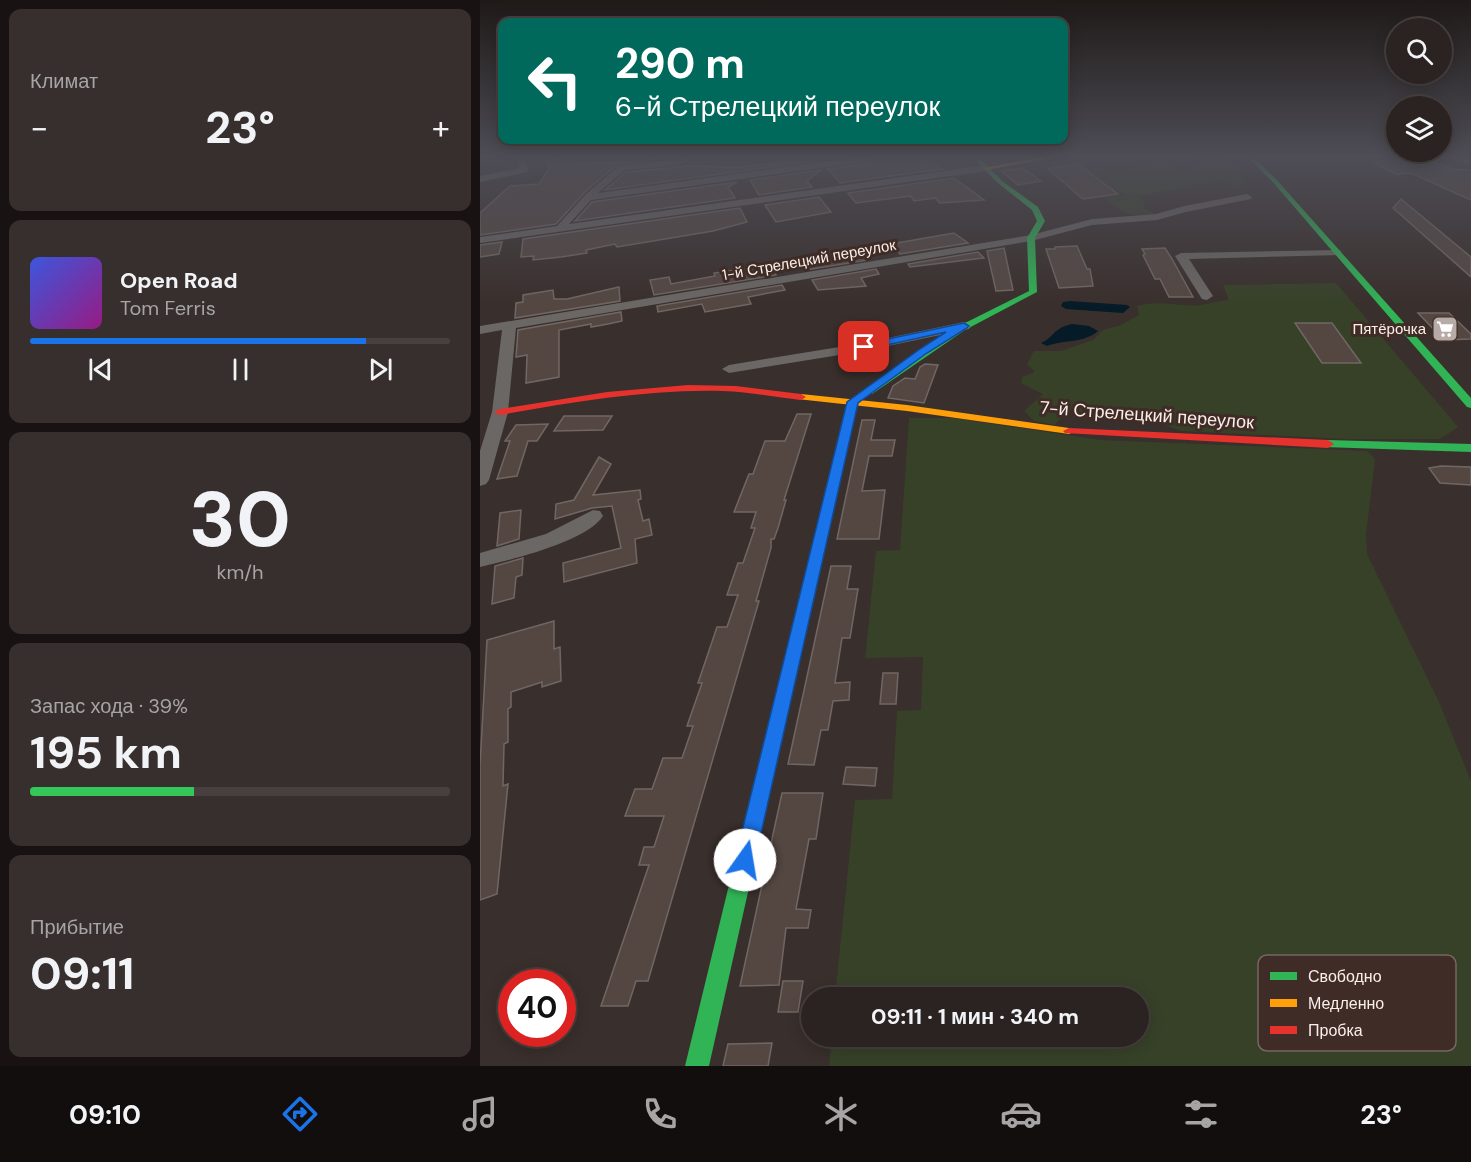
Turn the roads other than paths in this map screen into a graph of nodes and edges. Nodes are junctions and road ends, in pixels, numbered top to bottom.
1 (577, 208) edge
2 (708, 208) edge
3 (1034, 208) edge
4 (1191, 208) edge
5 (1296, 208) edge
6 (560, 229) junction
7 (1030, 238) junction
8 (480, 240) edge
9 (1337, 253) junction
10 (1207, 296) dead end
11 (509, 325) junction
12 (964, 326) junction
13 (480, 330) edge
14 (729, 369) dead end
15 (853, 402) junction
16 (1471, 405) edge
17 (500, 412) junction
18 (1471, 448) edge
19 (480, 480) edge
20 (593, 516) dead end
21 (480, 560) edge
22 (697, 1066) edge

1 - 6 street
2 - 6 street
3 - 7 street
4 - 7 street, 1-й Стрелецкий переулок
5 - 9 street
6 - 8 street
7 - 11 street, 1-й Стрелецкий переулок
7 - 12 street
9 - 10 street
9 - 16 street
11 - 13 street, 1-й Стрелецкий переулок
11 - 17 street
12 - 14 street
12 - 15 street
15 - 17 street, 7-й Стрелецкий переулок
15 - 18 street, 7-й Стрелецкий переулок
15 - 22 street
17 - 19 street
20 - 21 street

